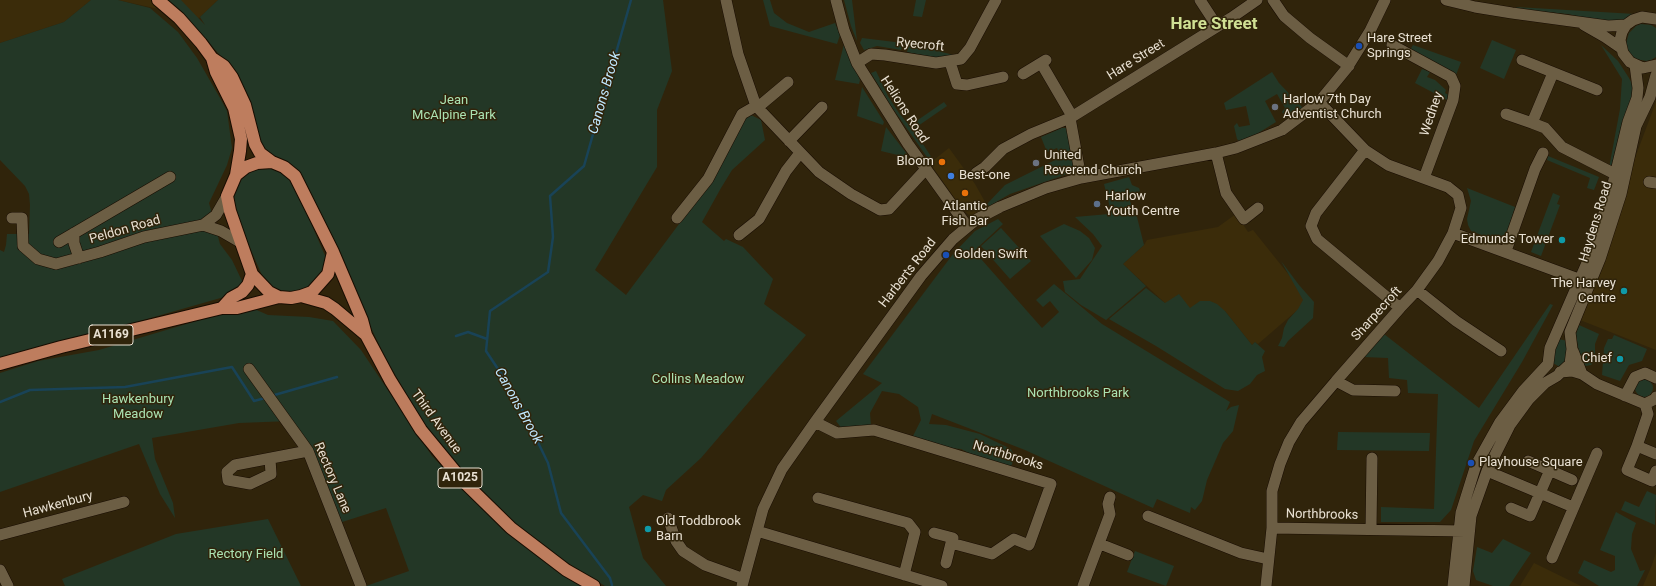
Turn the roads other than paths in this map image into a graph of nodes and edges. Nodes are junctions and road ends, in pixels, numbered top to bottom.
1 (158, 0) edge
2 (726, 0) edge
3 (836, 0) edge
4 (996, 0) edge
5 (1200, 0) edge
6 (1257, 0) edge
7 (1273, 0) edge
8 (1385, 0) edge
9 (1446, 0) edge
10 (1656, 19) edge
11 (1576, 22) junction
12 (1626, 25) junction
13 (1217, 26) junction
14 (1392, 45) dead end
15 (1621, 48) junction
16 (212, 58) junction
17 (1522, 60) dead end
18 (950, 62) junction
19 (857, 63) junction
20 (1634, 65) junction
21 (1656, 65) edge
22 (1348, 66) junction
23 (1553, 73) junction
24 (1023, 74) dead end
25 (1656, 75) edge
26 (1004, 77) dead end
27 (788, 82) dead end
28 (1597, 90) dead end
29 (1319, 102) junction
30 (756, 107) junction
31 (822, 107) dead end
32 (1506, 114) dead end
33 (1071, 117) junction
34 (1532, 123) junction
35 (789, 141) junction
36 (1365, 150) junction
37 (800, 153) junction
38 (1216, 153) junction
39 (1543, 153) dead end
40 (272, 162) junction
41 (926, 169) junction
42 (976, 173) dead end
43 (1615, 174) junction
44 (236, 175) junction
45 (170, 177) dead end
46 (1081, 178) junction
47 (1424, 178) junction
48 (227, 196) junction
49 (1258, 208) dead end
50 (12, 218) dead end
51 (677, 218) dead end
52 (203, 225) junction
53 (968, 226) junction
54 (74, 233) junction
55 (1453, 233) junction
56 (739, 235) dead end
57 (59, 242) dead end
58 (240, 242) junction
59 (1506, 251) junction
60 (333, 252) junction
61 (79, 258) junction
62 (252, 274) junction
63 (1581, 280) junction
64 (1417, 290) junction
65 (301, 296) junction
66 (278, 297) junction
67 (222, 308) junction
68 (1400, 308) junction
69 (366, 335) junction
70 (1572, 349) junction
71 (1501, 351) dead end
72 (0, 364) edge
73 (1548, 364) junction
74 (249, 369) dead end
75 (1561, 372) junction
76 (1582, 374) junction
77 (1656, 378) edge
78 (1336, 380) junction
79 (1395, 391) dead end
80 (1625, 396) junction
81 (1656, 397) edge
82 (1646, 404) junction
83 (815, 422) junction
84 (1637, 446) junction
85 (308, 451) junction
86 (1597, 453) dead end
87 (1656, 454) edge
88 (1372, 458) dead end
89 (270, 459) dead end
90 (1528, 461) dead end
91 (1550, 470) junction
92 (1487, 471) junction
93 (1656, 471) edge
94 (1572, 480) dead end
95 (1540, 493) junction
96 (1110, 497) dead end
97 (818, 498) dead end
98 (124, 502) dead end
99 (1573, 507) junction
100 (1511, 508) dead end
101 (1148, 516) dead end
102 (668, 518) dead end
103 (1272, 528) junction
104 (1371, 529) junction
105 (757, 531) junction
106 (1464, 531) junction
107 (934, 533) dead end
108 (0, 535) edge
109 (951, 543) junction
110 (1100, 544) junction
111 (1128, 555) dead end
112 (1552, 558) dead end
113 (1268, 559) junction
114 (946, 563) dead end
115 (0, 570) edge
116 (904, 575) junction
117 (743, 583) edge
118 (8, 586) edge
119 (361, 586) edge
120 (594, 586) edge
121 (942, 586) edge
122 (1084, 586) edge
123 (1266, 586) edge
124 (1453, 586) edge
125 (1464, 586) edge

1 - 16 main road
2 - 30 street
3 - 19 street, Helions Road
4 - 18 street, Ryecroft
5 - 13 street
6 - 13 street, Hare Street
7 - 22 street
8 - 22 street, Harberts Road
9 - 11 street
10 - 12 street
11 - 12 street
11 - 15 street
12 - 15 street
13 - 33 street, Hare Street
14 - 47 street, Wedhey
15 - 20 street
16 - 40 main road
16 - 44 main road
17 - 23 street
18 - 19 street, Ryecroft
18 - 26 street
19 - 41 street, Helions Road
20 - 21 street
20 - 43 street, Haydens Road
22 - 29 street, Harberts Road
23 - 28 street
23 - 34 street
24 - 33 street
25 - 70 street, Haydens Road
27 - 30 street
29 - 36 street
29 - 38 street, Harberts Road
30 - 35 street
30 - 51 street
31 - 35 street
32 - 34 street
33 - 42 street, Hare Street
33 - 46 street
34 - 43 street
35 - 37 street
36 - 47 street
36 - 68 street
37 - 41 street
37 - 56 street
38 - 46 street, Harberts Road
38 - 49 street
39 - 59 street
40 - 44 main road
40 - 60 main road
41 - 53 street, Helions Road
43 - 63 street, Haydens Road
44 - 48 main road
45 - 54 street, Peldon Road
46 - 53 street, Harberts Road
47 - 55 street
48 - 52 street
48 - 58 main road
50 - 61 street, Peldon Road
52 - 58 street
52 - 61 street, Peldon Road
53 - 83 street, Harberts Road
54 - 57 street, Peldon Road
54 - 61 street, Peldon Road
55 - 59 street
55 - 64 street
58 - 62 main road
59 - 63 street
60 - 65 main road
60 - 69 main road, Third Avenue / A1025
62 - 66 main road
62 - 67 main road, A1169
63 - 73 street, Haydens Road
64 - 68 street, Sharpecroft
64 - 71 street, Sharpecroft
65 - 66 main road
65 - 69 main road, Third Avenue / A1025
66 - 67 main road, A1169
67 - 72 main road, A1169
68 - 78 street, Sharpecroft
69 - 120 main road, Third Avenue / A1025
70 - 75 street, Haydens Road
70 - 76 street
73 - 75 street
73 - 106 street, Haydens Road
74 - 85 street, Rectory Lane
75 - 76 street
75 - 92 street, Haydens Road
76 - 80 street
77 - 80 street
78 - 79 street
78 - 103 street, Northbrooks
80 - 82 street
81 - 82 street
82 - 84 street
83 - 105 street, Harberts Road
83 - 109 street, Northbrooks
84 - 87 street
84 - 93 street
85 - 89 street
85 - 119 street, Rectory Lane
86 - 99 street
88 - 104 street, Northbrooks
90 - 91 street
91 - 94 street
91 - 95 street
92 - 95 street
92 - 106 street, Haydens Road
95 - 99 street
95 - 100 street
96 - 110 street
97 - 116 street
98 - 108 street, Hawkenbury
99 - 112 street
101 - 113 street
102 - 117 street
103 - 104 street, Northbrooks
103 - 113 street, Northbrooks
104 - 106 street, Northbrooks
105 - 116 street
105 - 117 street, Harberts Road
106 - 124 street, Haydens Road
106 - 125 street, Haydens Road
107 - 109 street, Northbrooks
109 - 114 street
110 - 111 street
110 - 122 street
113 - 123 street, Northbrooks
115 - 118 street
116 - 121 street

